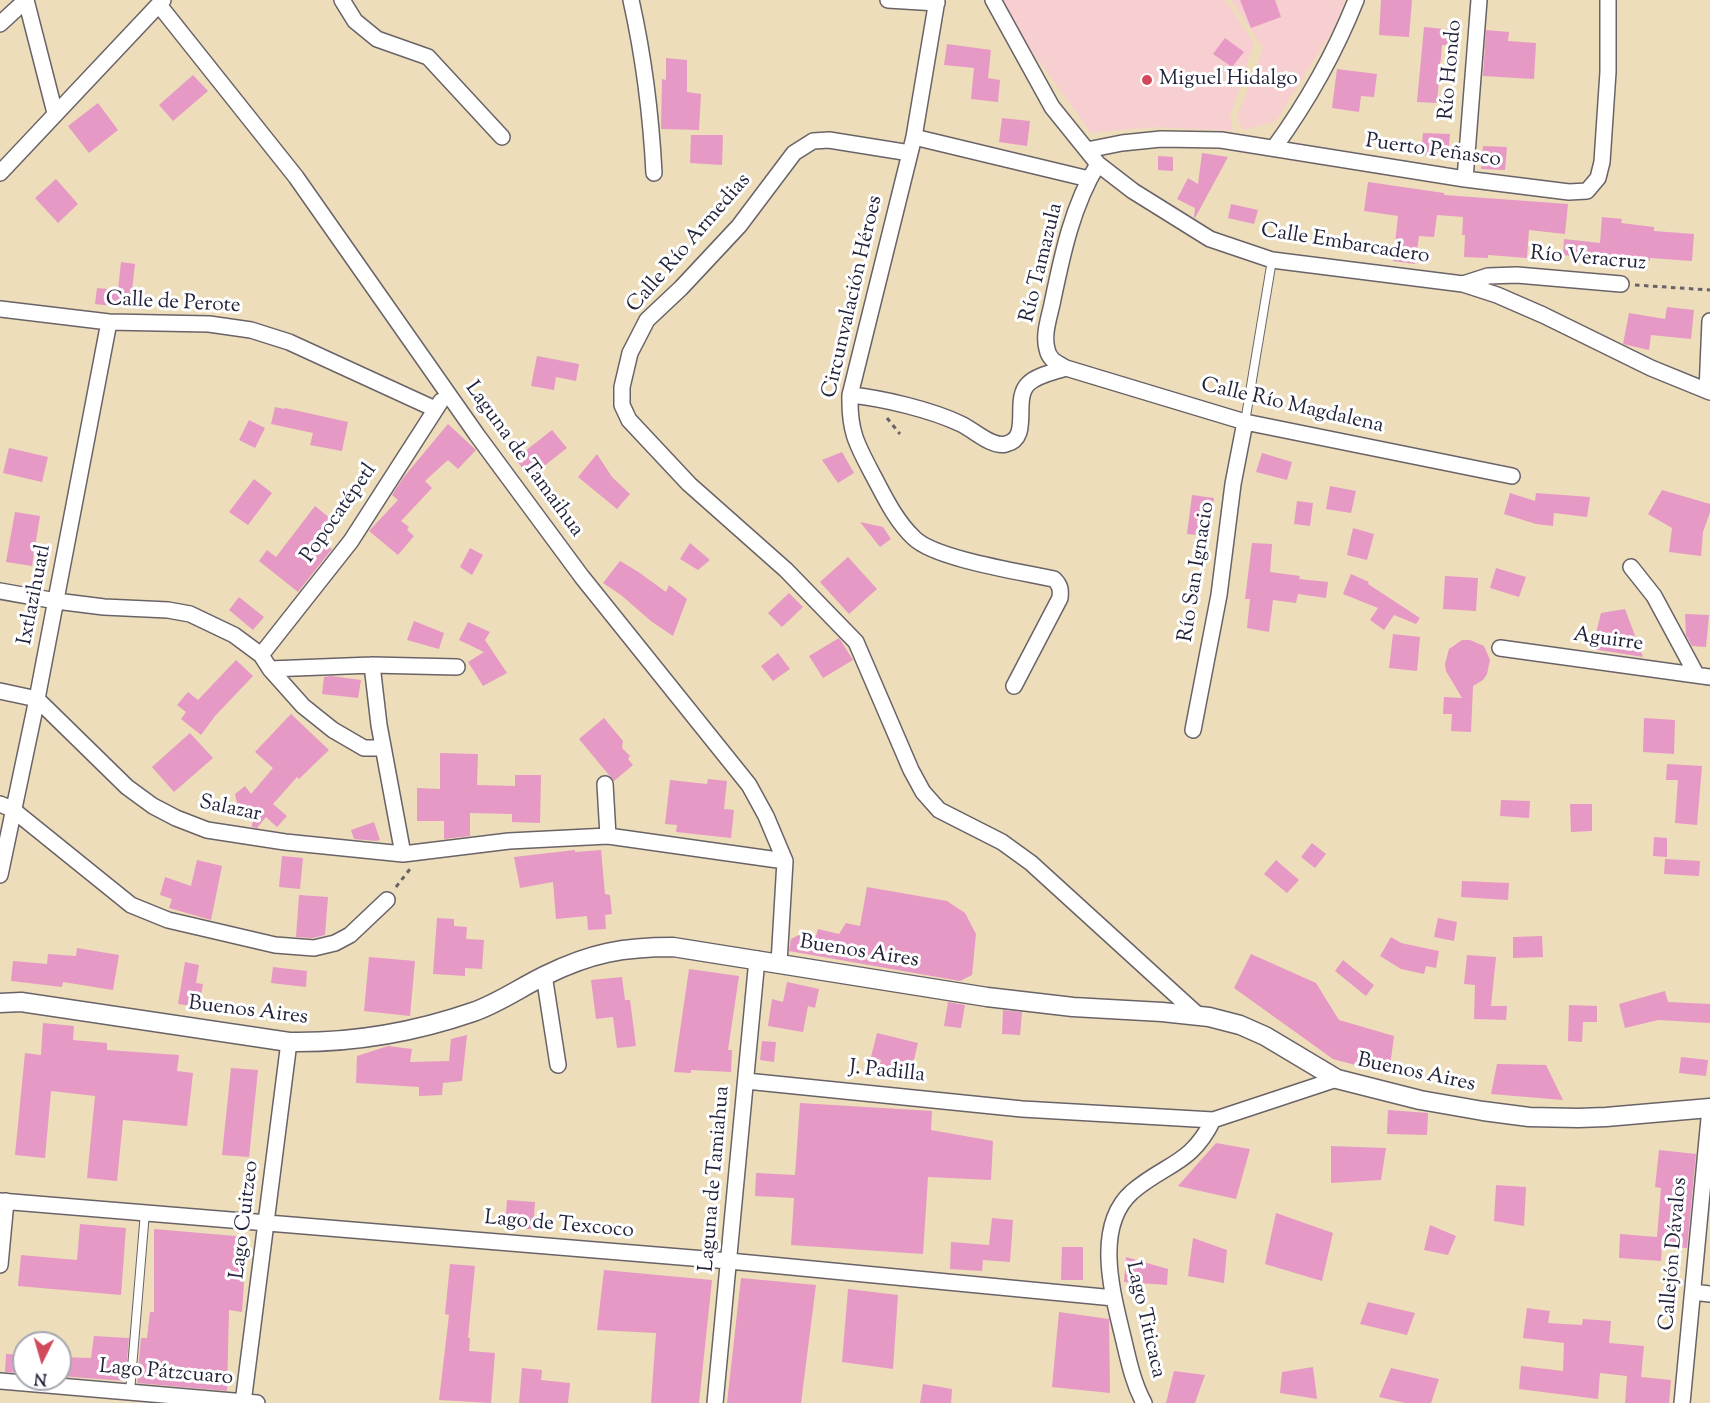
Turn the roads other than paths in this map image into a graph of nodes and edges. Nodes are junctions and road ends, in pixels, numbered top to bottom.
1 (26, 0) edge
2 (342, 0) edge
3 (631, 0) edge
4 (888, 0) edge
5 (993, 0) edge
6 (1356, 0) edge
7 (1479, 0) edge
8 (1608, 0) edge
9 (161, 2) edge
10 (937, 2) edge
11 (0, 24) edge
12 (55, 113) junction
13 (502, 137) dead end
14 (914, 137) junction
15 (1274, 147) junction
16 (1087, 150) junction
17 (910, 153) junction
18 (1098, 164) junction
19 (0, 173) edge
20 (654, 174) dead end
21 (1089, 179) junction
22 (1465, 179) junction
23 (1272, 260) junction
24 (1463, 284) junction
25 (1622, 284) road end
26 (0, 309) edge
27 (1710, 321) edge
28 (109, 322) junction
29 (1066, 368) junction
30 (447, 391) junction
31 (1709, 392) edge
32 (850, 395) junction
33 (435, 409) junction
34 (1245, 422) junction
35 (1512, 476) dead end
36 (1631, 567) dead end
37 (0, 591) edge
38 (56, 601) junction
39 (1500, 648) dead end
40 (261, 655) junction
41 (372, 665) junction
42 (457, 667) dead end
43 (270, 669) junction
44 (1703, 676) edge
45 (1014, 686) dead end
46 (0, 691) edge
47 (37, 699) junction
48 (1192, 729) dead end
49 (383, 748) junction
50 (605, 784) dead end
51 (6, 807) edge
52 (608, 836) junction
53 (403, 854) junction
54 (785, 861) junction
55 (0, 875) edge
56 (387, 900) road end
57 (757, 959) junction
58 (779, 963) junction
59 (544, 975) junction
60 (0, 1003) edge
61 (1198, 1016) junction
62 (289, 1042) junction
63 (558, 1065) dead end
64 (1337, 1079) junction
65 (746, 1081) junction
66 (1710, 1108) edge
67 (1213, 1120) junction
68 (3, 1201) edge
69 (145, 1212) junction
70 (266, 1224) junction
71 (729, 1262) junction
72 (0, 1265) edge
73 (1693, 1292) junction
74 (1710, 1293) edge
75 (1113, 1298) junction
76 (0, 1381) edge
77 (130, 1392) junction
78 (248, 1403) edge
79 (715, 1403) edge
80 (1144, 1403) edge
81 (1682, 1403) edge

1 - 11 street
1 - 12 street
2 - 13 street
3 - 20 street
4 - 10 street
5 - 16 street, Calle Embarcadero
6 - 15 street
7 - 22 street, Río Hondo
8 - 22 street, Puerto Peñasco
9 - 12 street
9 - 30 street, Laguna de Tamaihua
10 - 14 street, Circunvalación Héroes
12 - 19 street
14 - 17 street, Circunvalación Héroes
14 - 21 street
15 - 16 street, Puerto Peñasco
15 - 22 street, Puerto Peñasco
16 - 18 street, Calle Embarcadero
17 - 32 street, Circunvalación Héroes
17 - 61 street, Calle Río Armedias
18 - 21 street, Río Tamazula
18 - 23 street, Calle Embarcadero
21 - 29 street, Río Tamazula
23 - 24 street, Calle Embarcadero
23 - 34 lane
24 - 25 street, Río Veracruz
24 - 31 street, Calle Embarcadero
26 - 28 street, Calle de Perote
27 - 31 street
28 - 33 street, Calle de Perote
28 - 38 street, Ixtlazihuatl
29 - 32 street
29 - 34 street, Calle Río Magdalena
30 - 33 street, Popocatépetl
30 - 54 street, Laguna de Tamaihua
32 - 45 street, Circunvalación Héroes
33 - 40 street, Popocatépetl
34 - 35 street, Calle Río Magdalena
34 - 48 street, Río San Ignacio
36 - 44 street
37 - 38 street
38 - 40 street
38 - 47 street, Ixtlazihuatl
39 - 44 street, Aguirre
40 - 43 street
41 - 42 street
41 - 43 street
41 - 49 street
43 - 49 street
46 - 47 street
47 - 51 street, Ixtlazihuatl
47 - 53 street, Salazar
49 - 53 street
50 - 52 street
51 - 55 street, Ixtlazihuatl
51 - 56 street
52 - 53 street, Salazar
52 - 54 street, Salazar
54 - 58 street, Laguna de Tamaihua
57 - 58 street, Buenos Aires
57 - 59 street, Buenos Aires
57 - 65 street, Laguna de Tamiahua
58 - 61 street, Buenos Aires
59 - 62 street, Buenos Aires
59 - 63 street
60 - 62 street, Buenos Aires
61 - 64 street, Buenos Aires
62 - 70 street, Lago Cuitzeo
64 - 66 street, Buenos Aires
64 - 67 street
65 - 67 street, J. Padilla
65 - 71 street, Laguna de Tamiahua
66 - 73 street, Callejón Dávalos
67 - 75 street, Lago Titicaca
68 - 69 street, Lago de Texcoco
68 - 72 street
69 - 70 street, Lago de Texcoco
69 - 77 lane
70 - 71 street, Lago de Texcoco
70 - 78 street, Lago Cuitzeo
71 - 75 street, Lago de Texcoco
71 - 79 street, Laguna de Tamiahua
73 - 74 street
73 - 81 street, Callejón Dávalos
75 - 80 street, Lago Titicaca
76 - 77 street, Lago Pátzcuaro
77 - 78 street, Lago Pátzcuaro

